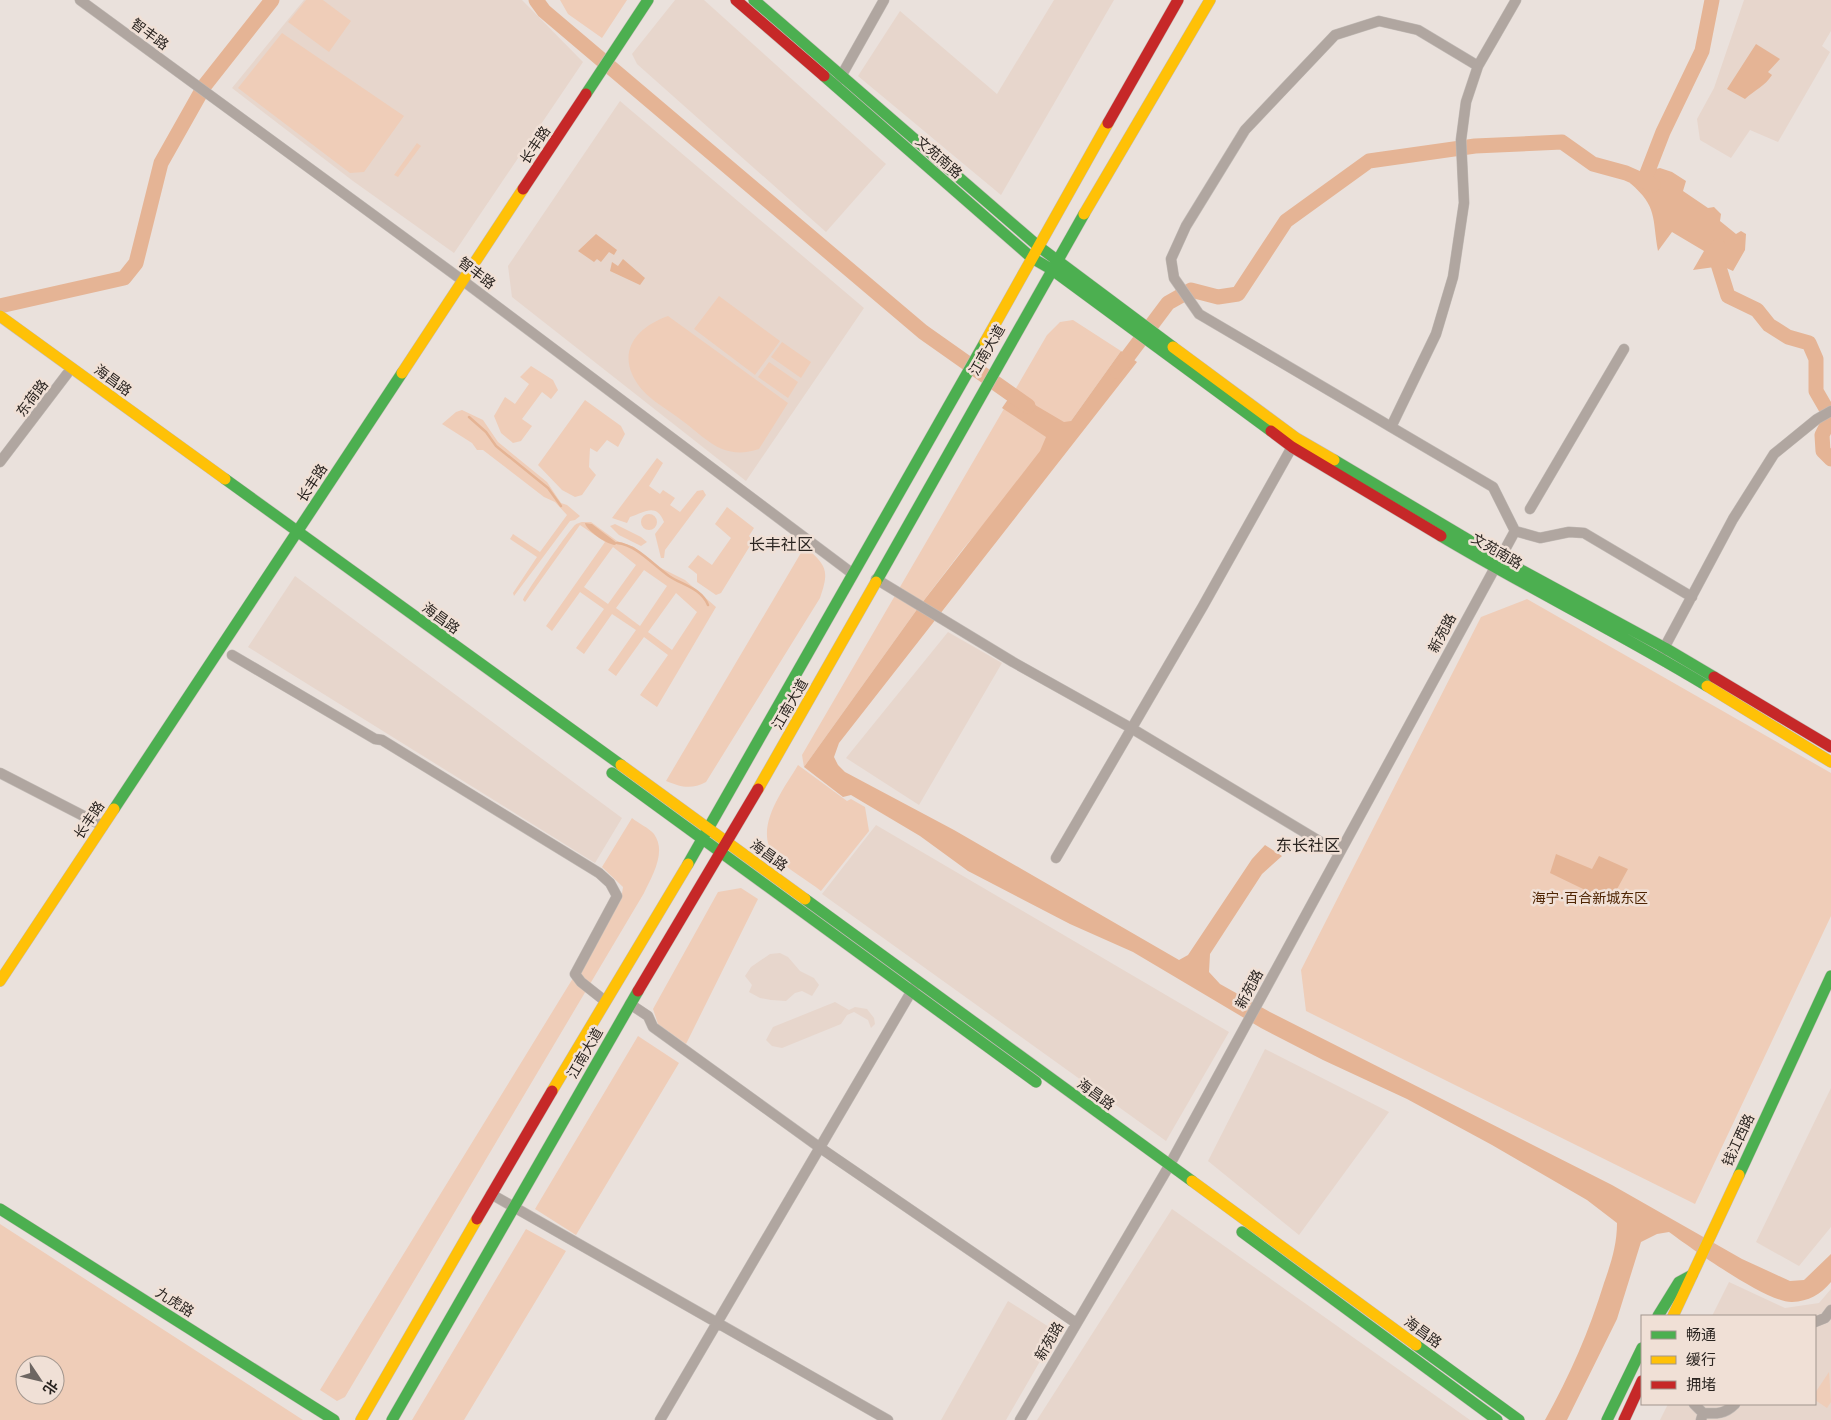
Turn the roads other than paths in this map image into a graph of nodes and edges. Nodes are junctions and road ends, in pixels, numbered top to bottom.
1 (80, 0) edge
2 (648, 0) edge
3 (736, 0) edge
4 (754, 0) edge
5 (884, 0) edge
6 (1178, 0) edge
7 (1210, 0) edge
8 (1516, 0) edge
9 (1478, 66) junction
10 (842, 76) junction
11 (836, 87) junction
12 (1038, 246) junction
13 (1032, 258) junction
14 (1054, 264) junction
15 (462, 280) junction
16 (4, 323) edge
17 (1132, 323) junction
18 (1624, 349) dead end
19 (67, 374) junction
20 (1831, 411) edge
21 (1391, 427) junction
22 (1292, 447) junction
23 (0, 462) edge
24 (1530, 509) dead end
25 (1515, 531) junction
26 (294, 536) junction
27 (1496, 562) junction
28 (853, 574) junction
29 (876, 580) junction
30 (1692, 596) junction
31 (1662, 652) junction
32 (232, 655) dead end
33 (1131, 728) junction
34 (1831, 747) edge
35 (1831, 762) edge
36 (0, 773) edge
37 (103, 826) junction
38 (705, 834) junction
39 (724, 847) junction
40 (1339, 853) junction
41 (1056, 858) dead end
42 (1831, 976) edge
43 (0, 981) edge
44 (914, 987) junction
45 (605, 1001) junction
46 (630, 1004) junction
47 (819, 1147) junction
48 (1167, 1170) junction
49 (491, 1194) junction
50 (514, 1207) junction
51 (0, 1209) edge
52 (1692, 1275) junction
53 (1831, 1310) edge
54 (1659, 1315) edge
55 (1673, 1315) edge
56 (717, 1322) junction
57 (1816, 1322) edge
58 (1076, 1323) junction
59 (1641, 1350) edge
60 (1641, 1383) edge
61 (1695, 1405) edge
62 (1734, 1405) edge
63 (1702, 1417) edge
64 (334, 1420) edge
65 (361, 1420) edge
66 (392, 1420) edge
67 (660, 1420) edge
68 (888, 1420) edge
69 (1020, 1420) edge
70 (1497, 1420) edge
71 (1518, 1420) edge
72 (1607, 1420) edge
73 (1624, 1420) edge

1 - 15 street, 智丰路
2 - 15 main road, 长丰路
3 - 11 main road, 文苑南路
4 - 10 main road, 文苑南路
5 - 10 street
6 - 12 main road, 江南大道
7 - 14 main road, 江南大道
8 - 9 street
9 - 21 street
9 - 21 street
10 - 11 street
10 - 12 main road, 文苑南路
11 - 13 main road, 文苑南路
12 - 13 main road, 江南大道
12 - 14 main road, 文苑南路
13 - 14 main road, 文苑南路
13 - 28 main road, 江南大道
14 - 17 main road, 文苑南路
14 - 29 main road, 江南大道
15 - 26 main road, 长丰路
15 - 28 street, 智丰路
16 - 19 main road, 海昌路
16 - 26 main road, 海昌路
17 - 22 main road, 文苑南路
17 - 27 main road, 文苑南路
18 - 24 street
19 - 23 street, 东荷路
19 - 26 main road, 海昌路
20 - 30 street
21 - 25 street
22 - 27 main road, 文苑南路
22 - 33 street
25 - 27 street, 新苑路
25 - 30 street
26 - 37 main road, 长丰路
26 - 38 main road, 海昌路
27 - 31 main road, 文苑南路
27 - 40 street, 新苑路
28 - 38 main road, 江南大道
29 - 33 street
29 - 39 main road, 江南大道
30 - 31 street
31 - 34 main road, 文苑南路
31 - 35 main road, 文苑南路
32 - 45 street
33 - 40 street
33 - 41 street
36 - 37 street
37 - 43 main road, 长丰路
38 - 39 main road, 海昌路
38 - 45 main road, 江南大道
39 - 44 main road, 海昌路
39 - 46 main road, 江南大道
40 - 48 street, 新苑路
42 - 52 main road, 钱江西路
44 - 47 street
44 - 48 main road, 海昌路
45 - 49 main road, 江南大道
46 - 47 street
46 - 50 main road, 江南大道
47 - 56 street
47 - 58 street
48 - 58 street, 新苑路
48 - 70 main road, 海昌路
48 - 71 main road, 海昌路
49 - 50 street
49 - 65 main road, 江南大道
50 - 56 street
50 - 66 main road, 江南大道
51 - 64 main road, 九虎路
52 - 54 main road
52 - 55 main road, 钱江西路
53 - 57 street
56 - 67 street
56 - 68 street
58 - 69 street, 新苑路
59 - 72 main road
60 - 73 main road
61 - 63 street
62 - 63 street

